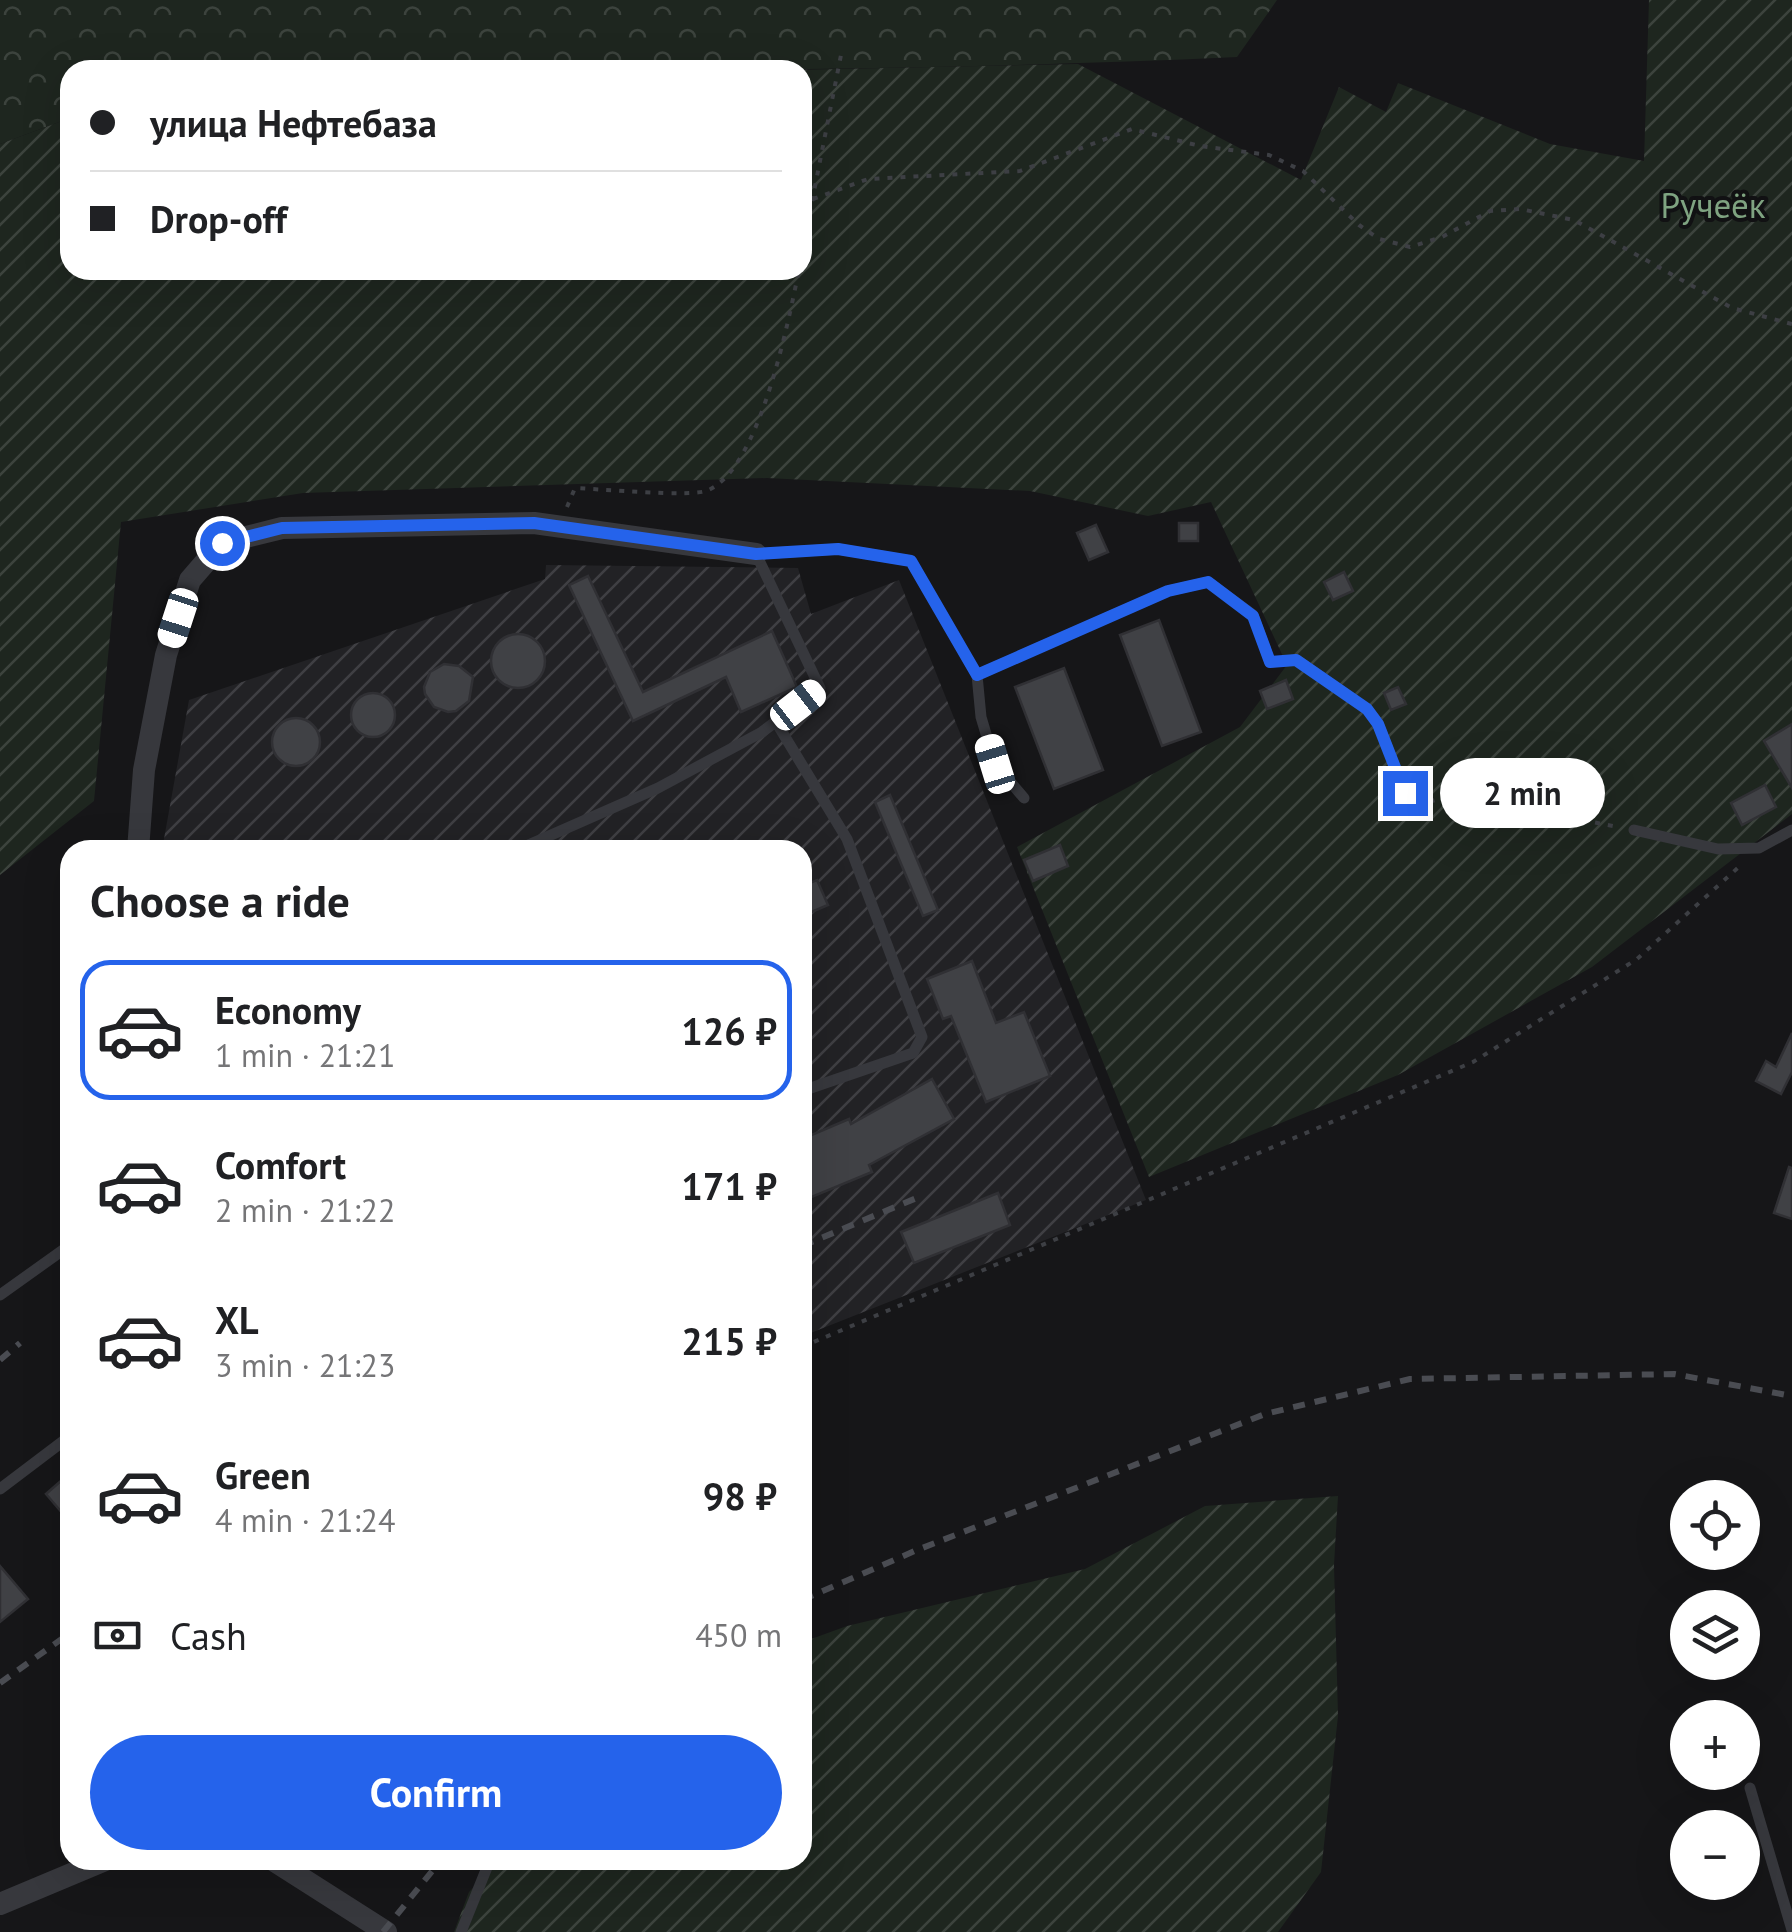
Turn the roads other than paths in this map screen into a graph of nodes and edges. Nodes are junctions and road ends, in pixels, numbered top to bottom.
1 (756, 554) junction
2 (977, 675) junction
3 (776, 722) junction
4 (1405, 793) road end
5 (1024, 798) dead end
6 (1634, 830) road end
7 (1792, 830) edge
8 (139, 840) edge
9 (541, 840) edge
10 (812, 1088) edge
11 (60, 1252) edge
12 (0, 1295) edge
13 (60, 1444) edge
14 (0, 1489) edge
15 (1751, 1790) edge
16 (81, 1870) edge
17 (289, 1870) edge
18 (486, 1870) edge
19 (0, 1904) edge
20 (1792, 1930) edge
21 (386, 1932) edge
22 (461, 1932) edge

1 - 2 lane
1 - 3 lane
1 - 8 street
2 - 4 lane
2 - 5 lane
3 - 9 lane
3 - 10 lane
6 - 7 lane
11 - 12 lane
13 - 14 lane
15 - 20 lane
16 - 19 street
17 - 21 street
18 - 22 lane

